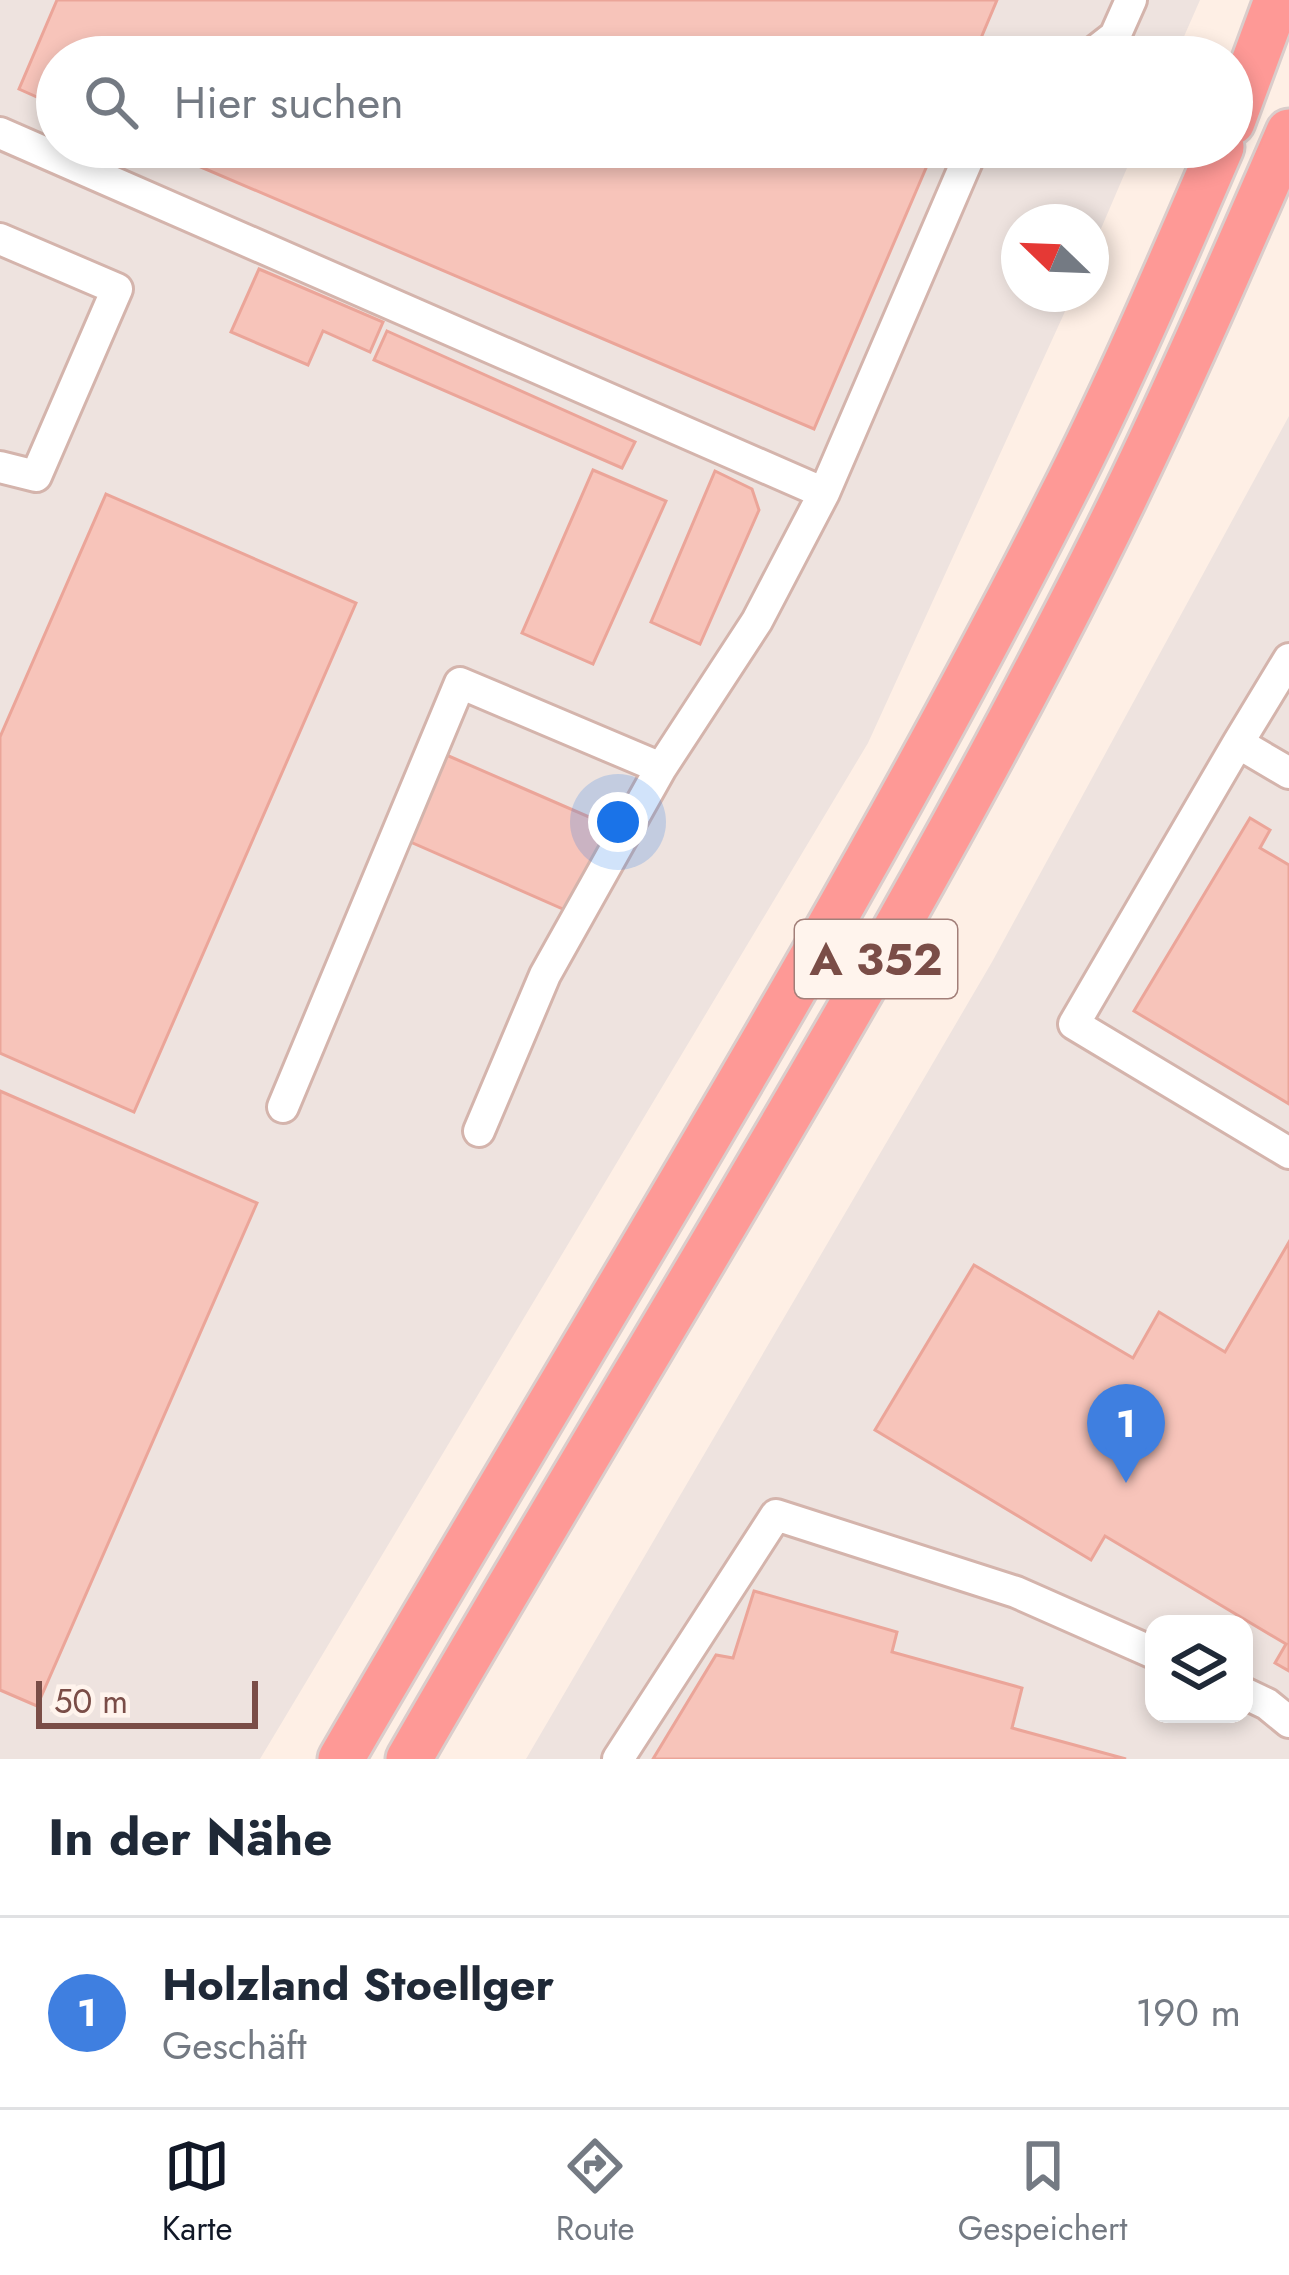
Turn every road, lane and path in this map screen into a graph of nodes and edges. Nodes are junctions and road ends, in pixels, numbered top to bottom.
1 (1130, 0) edge
2 (1277, 0) edge
3 (1115, 36) edge
4 (1253, 65) edge
5 (1289, 132) edge
6 (0, 134) edge
7 (36, 150) edge
8 (78, 168) edge
9 (964, 168) edge
10 (1211, 168) edge
11 (0, 238) edge
12 (0, 467) edge
13 (824, 493) junction
14 (1289, 659) edge
15 (1238, 743) junction
16 (661, 768) junction
17 (1289, 773) edge
18 (283, 1107) dead end
19 (479, 1131) dead end
20 (1289, 1153) edge
21 (1145, 1649) edge
22 (1253, 1698) edge
23 (1289, 1722) edge
24 (341, 1759) edge
25 (410, 1759) edge
26 (618, 1759) edge

1 - 3 lane
2 - 4 highway
5 - 25 highway, A 352
6 - 7 lane
8 - 13 lane
9 - 13 lane
10 - 24 highway, A 352
11 - 12 lane
13 - 16 lane
14 - 15 lane
15 - 17 lane
15 - 20 lane
16 - 18 lane
16 - 19 lane
21 - 26 lane
22 - 23 lane

